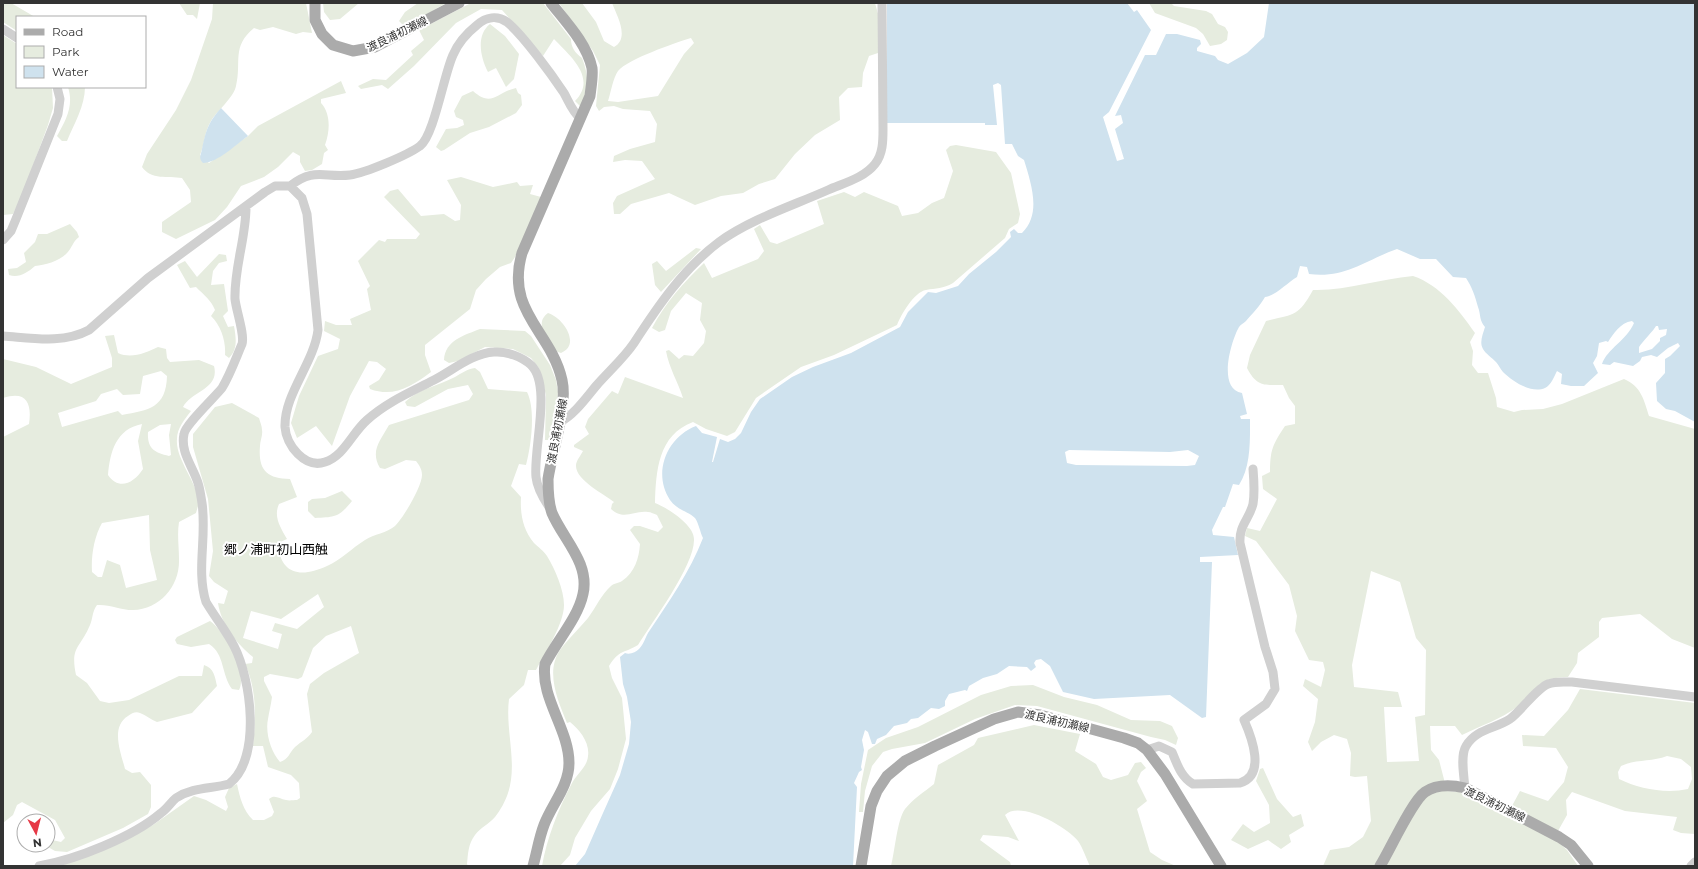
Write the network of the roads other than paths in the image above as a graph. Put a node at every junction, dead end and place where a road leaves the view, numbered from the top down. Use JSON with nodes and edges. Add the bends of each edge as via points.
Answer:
{"nodes":[{"id":1,"x":315,"y":3,"type":"edge"},
{"id":2,"x":459,"y":3,"type":"edge"},
{"id":3,"x":551,"y":3,"type":"edge"},
{"id":4,"x":882,"y":3,"type":"edge"},
{"id":5,"x":3,"y":29,"type":"edge"},
{"id":6,"x":16,"y":37,"type":"edge"},
{"id":7,"x":58,"y":88,"type":"edge"},
{"id":8,"x":580,"y":118,"type":"junction"},
{"id":9,"x":290,"y":186,"type":"junction"},
{"id":10,"x":246,"y":207,"type":"junction"},
{"id":11,"x":3,"y":240,"type":"edge"},
{"id":12,"x":3,"y":336,"type":"edge"},
{"id":13,"x":560,"y":422,"type":"junction"},
{"id":14,"x":1253,"y":469,"type":"dead end"},
{"id":15,"x":552,"y":511,"type":"junction"},
{"id":16,"x":1695,"y":698,"type":"edge"},
{"id":17,"x":1147,"y":750,"type":"junction"},
{"id":18,"x":1464,"y":788,"type":"junction"},
{"id":19,"x":1695,"y":862,"type":"edge"},
{"id":20,"x":39,"y":866,"type":"edge"},
{"id":21,"x":533,"y":866,"type":"edge"},
{"id":22,"x":861,"y":866,"type":"edge"},
{"id":23,"x":1221,"y":866,"type":"edge"},
{"id":24,"x":1380,"y":866,"type":"edge"},
{"id":25,"x":1588,"y":866,"type":"edge"},
{"id":26,"x":1691,"y":866,"type":"edge"}],
"edges":[{"from":1,"to":2,"type":"main road","name":"渡良浦初瀬線","via":[[315,20],[322,34],[333,45],[353,51],[375,47]]},
{"from":3,"to":8,"type":"main road","name":"渡良浦初瀬線","via":[[575,34],[592,69],[590,96]]},
{"from":4,"to":13,"type":"street","via":[[883,129],[882,148],[876,163],[858,177],[765,217],[710,249],[671,289],[633,344],[585,399]]},
{"from":5,"to":6,"type":"street"},
{"from":7,"to":11,"type":"street","via":[[58,114],[13,225]]},
{"from":8,"to":9,"type":"street","via":[[574,113],[552,76],[513,29],[502,19],[490,17],[482,20],[469,32],[453,55],[431,126],[421,145],[357,174],[306,175]]},
{"from":8,"to":13,"type":"main road","name":"渡良浦初瀬線","via":[[522,253],[517,272],[518,288],[526,310],[554,358],[562,380],[564,394]]},
{"from":9,"to":10,"type":"street","via":[[275,186]]},
{"from":9,"to":15,"type":"street","via":[[302,198],[307,214],[318,330],[314,348],[286,418],[287,435],[299,455],[317,464],[333,458],[365,421],[394,400],[480,355],[502,352],[513,355],[531,366],[540,381],[536,479],[541,495]]},
{"from":10,"to":12,"type":"street","via":[[148,278],[85,333],[61,339]]},
{"from":10,"to":20,"type":"street","via":[[246,221],[236,274],[235,300],[242,342],[223,386],[187,427],[183,442],[203,504],[204,531],[200,572],[203,595],[234,646],[246,687],[249,743],[241,770],[229,784],[202,788],[176,798],[162,813],[126,835],[83,854]]},
{"from":13,"to":15,"type":"main road","name":"渡良浦初瀬線","via":[[548,479]]},
{"from":14,"to":17,"type":"street","via":[[1255,488],[1252,505],[1240,529],[1240,543],[1264,647],[1273,672],[1275,689],[1266,704],[1244,720],[1254,756],[1253,773],[1246,781],[1240,783],[1193,784],[1182,774],[1172,752],[1159,746]]},
{"from":15,"to":21,"type":"main road","name":"渡良浦初瀬線","via":[[580,562],[584,586],[581,600],[545,664],[546,684],[565,735],[569,764],[566,781],[544,825]]},
{"from":16,"to":18,"type":"street","via":[[1554,682],[1540,689],[1522,710],[1507,720],[1480,731],[1470,741],[1463,754]]},
{"from":17,"to":22,"type":"main road","name":"渡良浦初瀬線","via":[[1138,743],[1124,738],[1040,715],[1018,712],[994,718],[918,754],[887,776],[871,806]]},
{"from":17,"to":23,"type":"main road","name":"渡良浦初瀬線","via":[[1165,774]]},
{"from":18,"to":24,"type":"main road","name":"渡良浦初瀬線","via":[[1446,786],[1426,791],[1415,804]]},
{"from":18,"to":25,"type":"main road","name":"渡良浦初瀬線","via":[[1559,837],[1581,855]]},
{"from":19,"to":26,"type":"street"}]}
